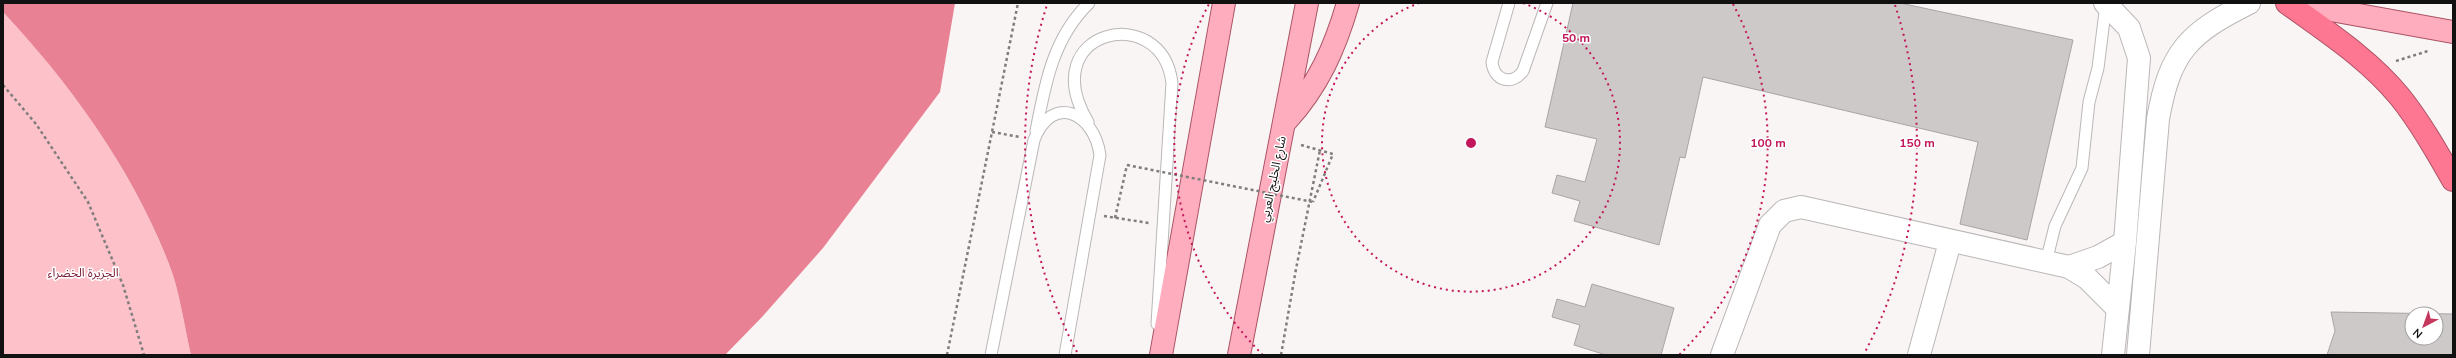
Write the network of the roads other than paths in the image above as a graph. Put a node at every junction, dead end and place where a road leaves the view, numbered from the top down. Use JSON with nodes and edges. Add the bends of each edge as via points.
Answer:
{"nodes":[{"id":1,"x":1089,"y":3,"type":"edge"},
{"id":2,"x":1224,"y":3,"type":"edge"},
{"id":3,"x":1307,"y":3,"type":"edge"},
{"id":4,"x":1348,"y":3,"type":"edge"},
{"id":5,"x":1509,"y":3,"type":"edge"},
{"id":6,"x":1547,"y":3,"type":"edge"},
{"id":7,"x":2106,"y":3,"type":"edge"},
{"id":8,"x":2249,"y":3,"type":"edge"},
{"id":9,"x":2288,"y":3,"type":"edge"},
{"id":10,"x":2292,"y":3,"type":"edge"},
{"id":11,"x":2453,"y":32,"type":"edge"},
{"id":12,"x":1091,"y":127,"type":"junction"},
{"id":13,"x":1283,"y":131,"type":"junction"},
{"id":14,"x":1034,"y":140,"type":"junction"},
{"id":15,"x":2453,"y":180,"type":"edge"},
{"id":16,"x":1950,"y":242,"type":"junction"},
{"id":17,"x":2125,"y":242,"type":"junction"},
{"id":18,"x":2046,"y":262,"type":"junction"},
{"id":19,"x":2069,"y":267,"type":"junction"},
{"id":20,"x":2118,"y":309,"type":"junction"},
{"id":21,"x":991,"y":355,"type":"edge"},
{"id":22,"x":1065,"y":355,"type":"edge"},
{"id":23,"x":1155,"y":355,"type":"edge"},
{"id":24,"x":1161,"y":355,"type":"edge"},
{"id":25,"x":1239,"y":355,"type":"edge"},
{"id":26,"x":1722,"y":355,"type":"edge"},
{"id":27,"x":1919,"y":355,"type":"edge"},
{"id":28,"x":2113,"y":355,"type":"edge"},
{"id":29,"x":2138,"y":355,"type":"edge"}],
"edges":[{"from":1,"to":14,"type":"lane","via":[[1064,36],[1052,62]]},
{"from":2,"to":24,"type":"main road"},
{"from":3,"to":13,"type":"main road","name":"شارع الخليج العربي"},
{"from":4,"to":13,"type":"main road","via":[[1323,71]]},
{"from":5,"to":6,"type":"lane","via":[[1492,62],[1493,70],[1504,80],[1512,80],[1523,71]]},
{"from":7,"to":17,"type":"street","via":[[2130,28],[2139,58]]},
{"from":7,"to":18,"type":"lane","via":[[2098,68],[2089,102],[2082,168],[2055,226]]},
{"from":8,"to":29,"type":"street","via":[[2219,18],[2198,33],[2176,58],[2164,86],[2158,118]]},
{"from":9,"to":15,"type":"highway","via":[[2381,75],[2401,98]]},
{"from":10,"to":11,"type":"main road"},
{"from":12,"to":14,"type":"lane","via":[[1075,115],[1061,113],[1045,121]]},
{"from":12,"to":22,"type":"lane","via":[[1099,147],[1100,164]]},
{"from":12,"to":23,"type":"lane","via":[[1078,103],[1074,82],[1077,63],[1085,47],[1097,34],[1116,27],[1128,27],[1148,36],[1167,57],[1172,83]]},
{"from":13,"to":25,"type":"main road","name":"شارع الخليج العربي"},
{"from":14,"to":21,"type":"lane"},
{"from":16,"to":18,"type":"street"},
{"from":16,"to":26,"type":"street","via":[[1800,206],[1784,212],[1776,217],[1766,233]]},
{"from":16,"to":27,"type":"street"},
{"from":17,"to":19,"type":"street","via":[[2098,257]]},
{"from":17,"to":20,"type":"street"},
{"from":18,"to":19,"type":"street"},
{"from":19,"to":20,"type":"street","via":[[2088,278]]},
{"from":20,"to":28,"type":"street"}]}
